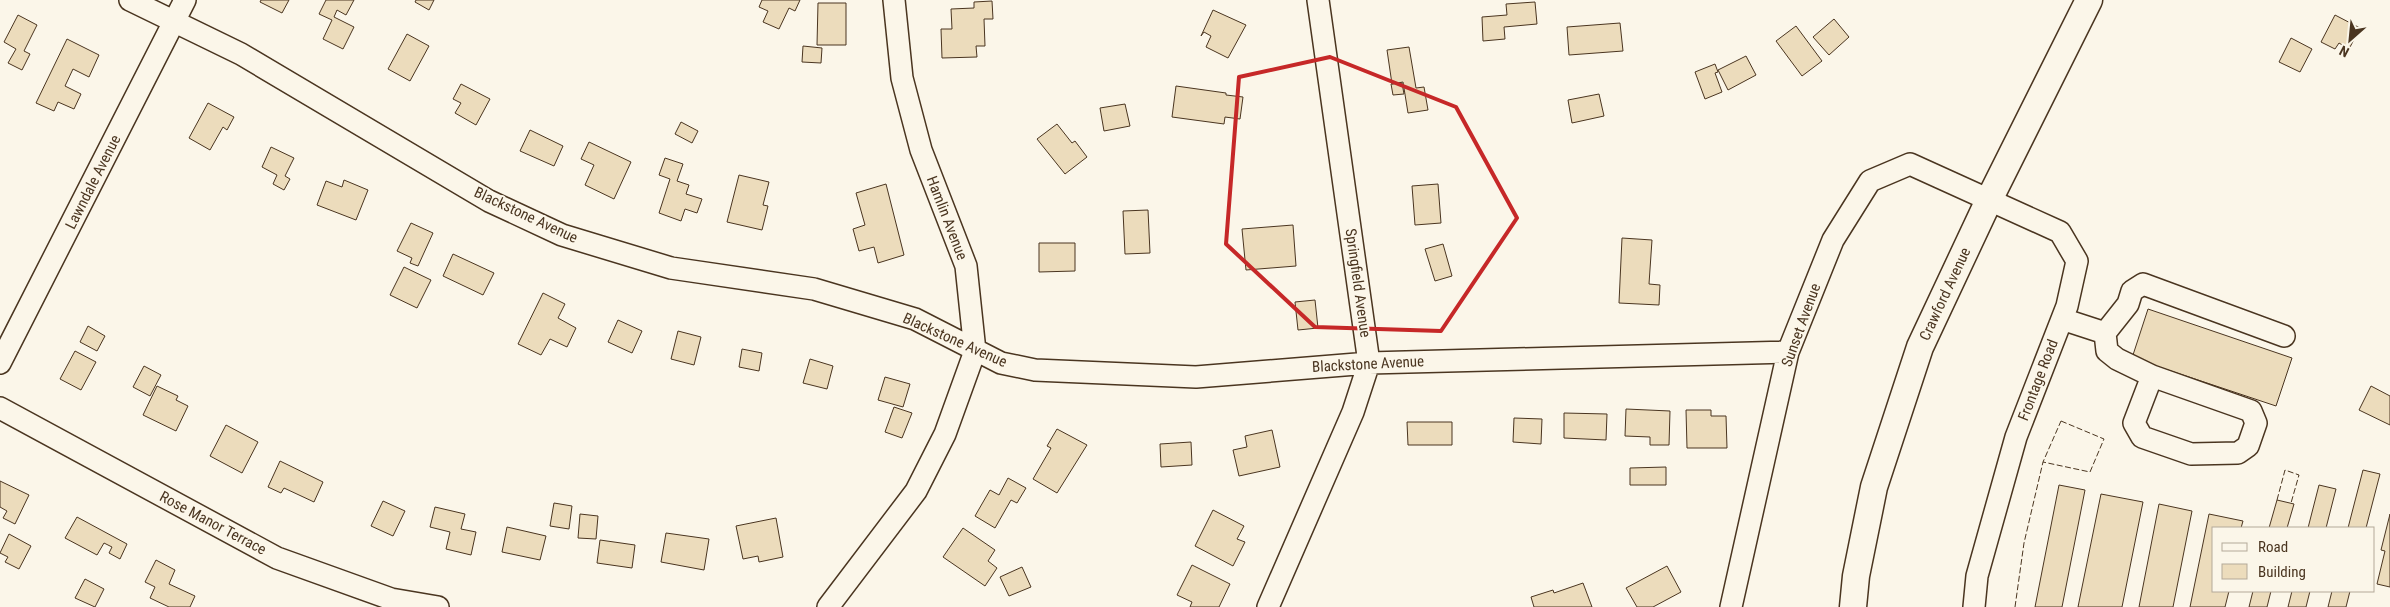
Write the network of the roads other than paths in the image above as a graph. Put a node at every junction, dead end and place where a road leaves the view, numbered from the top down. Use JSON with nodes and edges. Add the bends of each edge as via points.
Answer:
{"nodes":[{"id":1,"x":130,"y":0,"type":"edge"},
{"id":2,"x":185,"y":0,"type":"edge"},
{"id":3,"x":894,"y":0,"type":"edge"},
{"id":4,"x":1318,"y":0,"type":"edge"},
{"id":5,"x":2089,"y":0,"type":"edge"},
{"id":6,"x":174,"y":22,"type":"junction"},
{"id":7,"x":1989,"y":200,"type":"junction"},
{"id":8,"x":2062,"y":319,"type":"junction"},
{"id":9,"x":2105,"y":333,"type":"junction"},
{"id":10,"x":2284,"y":336,"type":"dead end"},
{"id":11,"x":975,"y":351,"type":"junction"},
{"id":12,"x":1788,"y":352,"type":"junction"},
{"id":13,"x":0,"y":363,"type":"edge"},
{"id":14,"x":1369,"y":363,"type":"junction"},
{"id":15,"x":2152,"y":376,"type":"junction"},
{"id":16,"x":0,"y":408,"type":"edge"},
{"id":17,"x":438,"y":607,"type":"edge"},
{"id":18,"x":828,"y":607,"type":"edge"},
{"id":19,"x":1268,"y":607,"type":"edge"},
{"id":20,"x":1730,"y":607,"type":"edge"},
{"id":21,"x":1852,"y":607,"type":"edge"},
{"id":22,"x":1974,"y":607,"type":"edge"}],
"edges":[{"from":1,"to":6,"type":"street","name":"Blackstone Avenue"},
{"from":2,"to":6,"type":"street","name":"Lawndale Avenue"},
{"from":3,"to":11,"type":"street","name":"Hamlin Avenue","via":[[902,78],[921,150],[966,266]]},
{"from":4,"to":14,"type":"street","name":"Springfield Avenue"},
{"from":5,"to":7,"type":"main road","name":"Crawford Avenue"},
{"from":6,"to":11,"type":"street","name":"Blackstone Avenue","via":[[241,54],[489,201],[562,234],[671,268],[814,289],[915,319]]},
{"from":6,"to":13,"type":"street","name":"Lawndale Avenue"},
{"from":7,"to":8,"type":"street","name":"Frontage Road","via":[[2060,232],[2077,261]]},
{"from":7,"to":12,"type":"street","name":"Sunset Avenue","via":[[1910,164],[1870,181],[1833,240]]},
{"from":7,"to":21,"type":"main road","name":"Crawford Avenue","via":[[1920,347],[1874,487]]},
{"from":8,"to":9,"type":"street"},
{"from":8,"to":22,"type":"street","name":"Frontage Road","via":[[2016,437],[1977,576]]},
{"from":9,"to":10,"type":"street","via":[[2128,304],[2132,291],[2143,284]]},
{"from":9,"to":15,"type":"street","via":[[2106,351]]},
{"from":11,"to":14,"type":"street","name":"Blackstone Avenue","via":[[1001,363],[1035,370],[1196,377]]},
{"from":11,"to":18,"type":"street","name":"Hamlin Avenue","via":[[944,434],[916,491]]},
{"from":12,"to":14,"type":"street","name":"Blackstone Avenue"},
{"from":12,"to":20,"type":"street","name":"Sunset Avenue"},
{"from":14,"to":19,"type":"street","name":"Springfield Avenue","via":[[1352,412]]},
{"from":15,"to":15,"type":"street","via":[[2251,411],[2256,423],[2248,446],[2238,453],[2191,454],[2142,437],[2134,423]]},
{"from":16,"to":17,"type":"street","name":"Rose Manor Terrace","via":[[277,558],[391,599]]}]}
